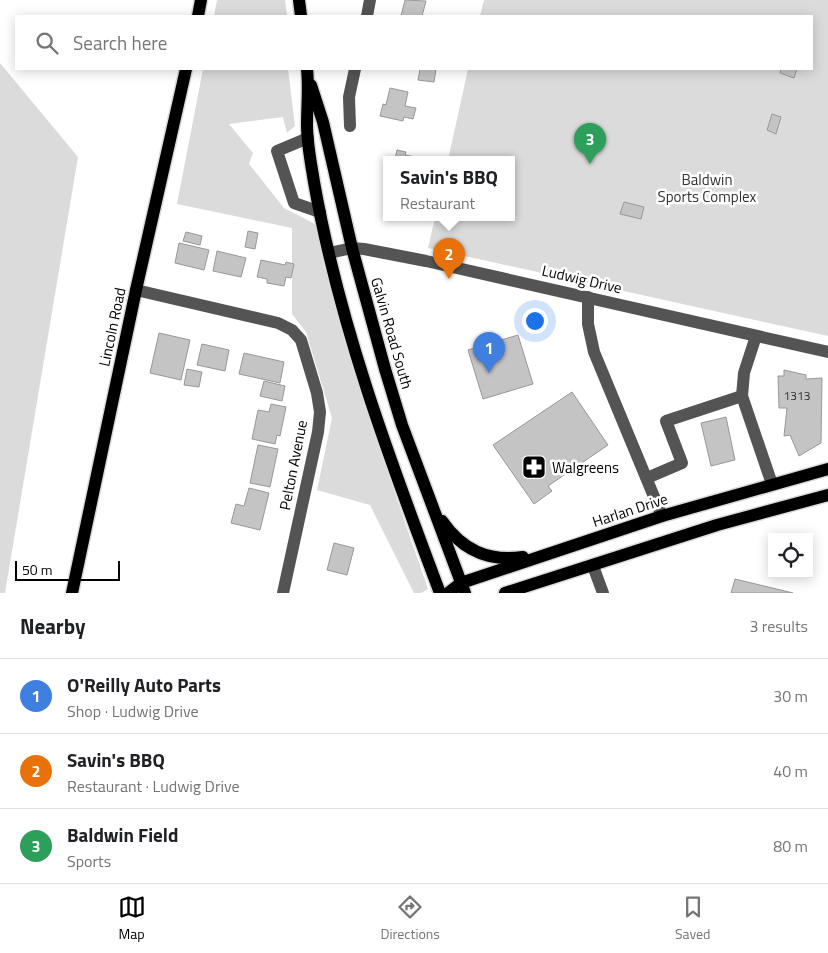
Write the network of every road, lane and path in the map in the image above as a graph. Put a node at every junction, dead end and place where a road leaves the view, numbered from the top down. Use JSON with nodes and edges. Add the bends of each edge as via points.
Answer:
{"nodes":[{"id":1,"x":202,"y":0,"type":"edge"},
{"id":2,"x":299,"y":0,"type":"edge"},
{"id":3,"x":370,"y":0,"type":"edge"},
{"id":4,"x":198,"y":15,"type":"edge"},
{"id":5,"x":301,"y":15,"type":"edge"},
{"id":6,"x":367,"y":15,"type":"edge"},
{"id":7,"x":186,"y":70,"type":"edge"},
{"id":8,"x":355,"y":70,"type":"edge"},
{"id":9,"x":307,"y":72,"type":"edge"},
{"id":10,"x":350,"y":126,"type":"dead end"},
{"id":11,"x":308,"y":138,"type":"junction"},
{"id":12,"x":320,"y":212,"type":"junction"},
{"id":13,"x":352,"y":248,"type":"junction"},
{"id":14,"x":329,"y":253,"type":"junction"},
{"id":15,"x":136,"y":290,"type":"junction"},
{"id":16,"x":588,"y":297,"type":"junction"},
{"id":17,"x":756,"y":336,"type":"junction"},
{"id":18,"x":828,"y":352,"type":"edge"},
{"id":19,"x":742,"y":396,"type":"junction"},
{"id":20,"x":828,"y":469,"type":"edge"},
{"id":21,"x":647,"y":478,"type":"junction"},
{"id":22,"x":772,"y":484,"type":"junction"},
{"id":23,"x":828,"y":494,"type":"edge"},
{"id":24,"x":433,"y":507,"type":"junction"},
{"id":25,"x":662,"y":516,"type":"junction"},
{"id":26,"x":553,"y":552,"type":"junction"},
{"id":27,"x":593,"y":566,"type":"junction"},
{"id":28,"x":463,"y":588,"type":"edge"},
{"id":29,"x":72,"y":593,"type":"edge"},
{"id":30,"x":283,"y":593,"type":"edge"},
{"id":31,"x":440,"y":593,"type":"edge"},
{"id":32,"x":448,"y":593,"type":"edge"},
{"id":33,"x":505,"y":593,"type":"edge"},
{"id":34,"x":604,"y":593,"type":"edge"}],
"edges":[{"from":1,"to":4,"type":"main road"},
{"from":2,"to":5,"type":"main road"},
{"from":3,"to":6,"type":"street"},
{"from":7,"to":15,"type":"main road","name":"Lincoln Road"},
{"from":8,"to":10,"type":"street","via":[[349,97]]},
{"from":9,"to":11,"type":"main road","name":"Galvin Road South"},
{"from":9,"to":13,"type":"main road","name":"Galvin Road South","via":[[323,122]]},
{"from":11,"to":12,"type":"main road","name":"Galvin Road South"},
{"from":11,"to":12,"type":"street","via":[[277,151],[294,203]]},
{"from":12,"to":14,"type":"main road","name":"Galvin Road South"},
{"from":13,"to":14,"type":"street","name":"Ludwig Drive"},
{"from":13,"to":16,"type":"street","name":"Ludwig Drive"},
{"from":13,"to":24,"type":"main road","name":"Galvin Road South","via":[[399,416]]},
{"from":14,"to":31,"type":"main road","name":"Galvin Road South","via":[[375,417]]},
{"from":15,"to":29,"type":"main road","name":"Lincoln Road"},
{"from":15,"to":30,"type":"street","name":"Pelton Avenue","via":[[278,323],[292,330],[300,340],[320,412]]},
{"from":16,"to":17,"type":"street","name":"Ludwig Drive"},
{"from":16,"to":21,"type":"street","via":[[588,324],[594,352]]},
{"from":17,"to":18,"type":"street","name":"Ludwig Drive"},
{"from":17,"to":19,"type":"street","via":[[744,373]]},
{"from":19,"to":21,"type":"street","via":[[666,420],[682,463]]},
{"from":19,"to":22,"type":"street"},
{"from":20,"to":22,"type":"main road","name":"Harlan Drive"},
{"from":21,"to":25,"type":"street"},
{"from":22,"to":25,"type":"main road","name":"Harlan Drive"},
{"from":23,"to":27,"type":"main road","via":[[717,525]]},
{"from":24,"to":26,"type":"main road","via":[[456,539],[480,554],[504,558]]},
{"from":24,"to":28,"type":"main road","name":"Galvin Road South"},
{"from":25,"to":26,"type":"main road","name":"Harlan Drive"},
{"from":26,"to":28,"type":"main road","name":"Harlan Drive"},
{"from":27,"to":33,"type":"main road"},
{"from":27,"to":34,"type":"street"},
{"from":28,"to":32,"type":"main road","name":"Harlan Drive"}]}
